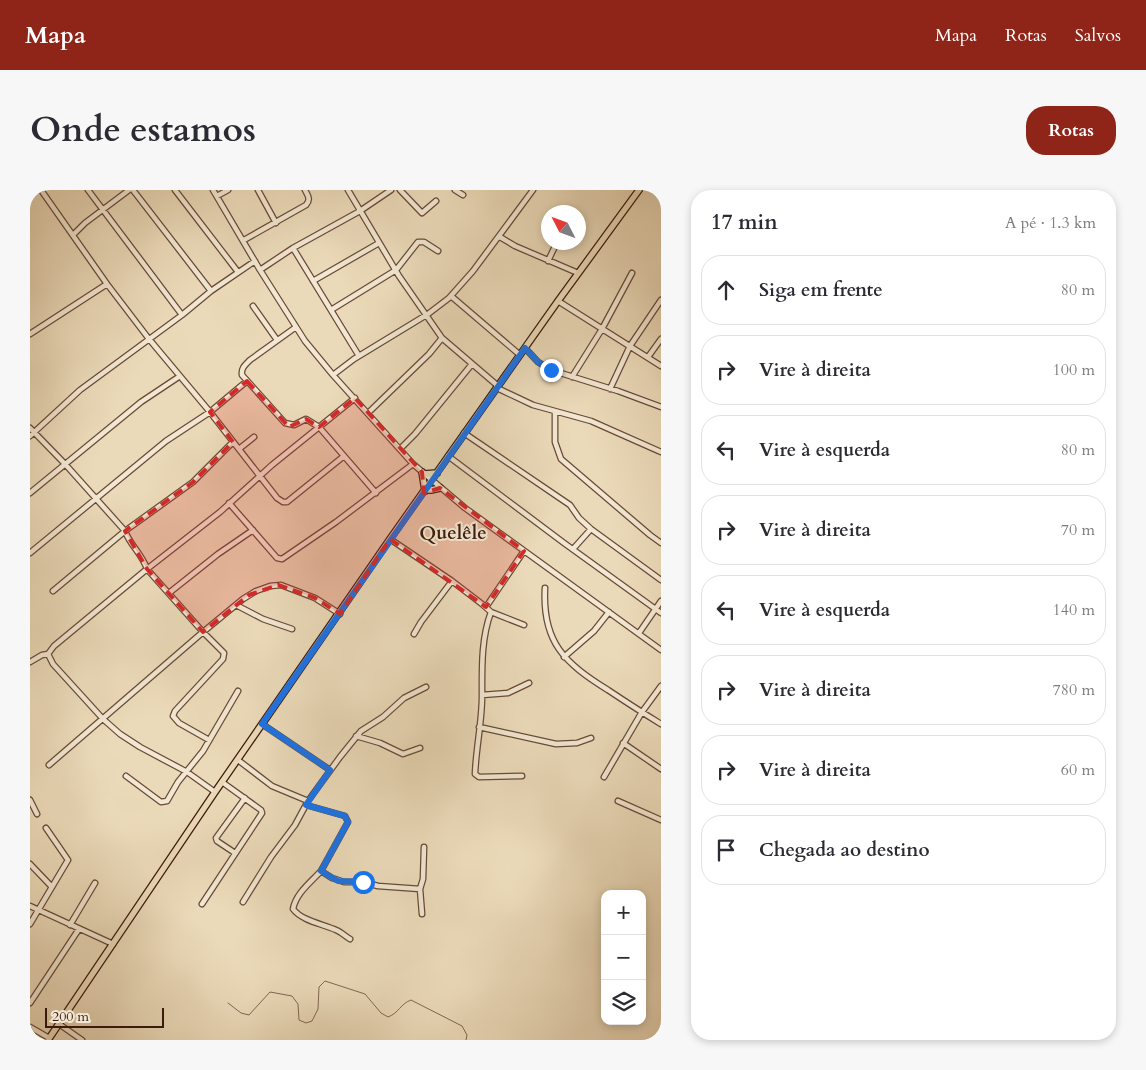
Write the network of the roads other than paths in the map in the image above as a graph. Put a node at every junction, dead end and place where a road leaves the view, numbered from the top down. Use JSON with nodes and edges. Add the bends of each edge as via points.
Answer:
{"nodes":[{"id":1,"x":41,"y":190,"type":"edge"},
{"id":2,"x":88,"y":190,"type":"edge"},
{"id":3,"x":129,"y":190,"type":"edge"},
{"id":4,"x":133,"y":190,"type":"edge"},
{"id":5,"x":175,"y":190,"type":"edge"},
{"id":6,"x":213,"y":190,"type":"edge"},
{"id":7,"x":228,"y":190,"type":"edge"},
{"id":8,"x":258,"y":190,"type":"edge"},
{"id":9,"x":304,"y":190,"type":"edge"},
{"id":10,"x":348,"y":190,"type":"edge"},
{"id":11,"x":391,"y":190,"type":"edge"},
{"id":12,"x":400,"y":190,"type":"edge"},
{"id":13,"x":455,"y":190,"type":"edge"},
{"id":14,"x":533,"y":190,"type":"edge"},
{"id":15,"x":638,"y":190,"type":"edge"},
{"id":16,"x":463,"y":195,"type":"dead end"},
{"id":17,"x":217,"y":196,"type":"junction"},
{"id":18,"x":436,"y":201,"type":"dead end"},
{"id":19,"x":103,"y":209,"type":"junction"},
{"id":20,"x":360,"y":211,"type":"junction"},
{"id":21,"x":276,"y":223,"type":"junction"},
{"id":22,"x":73,"y":236,"type":"junction"},
{"id":23,"x":500,"y":237,"type":"junction"},
{"id":24,"x":244,"y":240,"type":"junction"},
{"id":25,"x":379,"y":243,"type":"junction"},
{"id":26,"x":294,"y":248,"type":"junction"},
{"id":27,"x":553,"y":250,"type":"edge"},
{"id":28,"x":438,"y":251,"type":"dead end"},
{"id":29,"x":254,"y":260,"type":"junction"},
{"id":30,"x":548,"y":261,"type":"junction"},
{"id":31,"x":260,"y":270,"type":"junction"},
{"id":32,"x":396,"y":270,"type":"junction"},
{"id":33,"x":238,"y":272,"type":"junction"},
{"id":34,"x":578,"y":273,"type":"junction"},
{"id":35,"x":632,"y":273,"type":"dead end"},
{"id":36,"x":313,"y":280,"type":"junction"},
{"id":37,"x":107,"y":284,"type":"junction"},
{"id":38,"x":210,"y":291,"type":"junction"},
{"id":39,"x":450,"y":296,"type":"junction"},
{"id":40,"x":661,"y":300,"type":"edge"},
{"id":41,"x":558,"y":301,"type":"junction"},
{"id":42,"x":253,"y":306,"type":"dead end"},
{"id":43,"x":331,"y":310,"type":"junction"},
{"id":44,"x":182,"y":315,"type":"junction"},
{"id":45,"x":425,"y":316,"type":"junction"},
{"id":46,"x":296,"y":327,"type":"junction"},
{"id":47,"x":602,"y":329,"type":"junction"},
{"id":48,"x":30,"y":334,"type":"edge"},
{"id":49,"x":442,"y":338,"type":"junction"},
{"id":50,"x":149,"y":339,"type":"junction"},
{"id":51,"x":661,"y":339,"type":"edge"},
{"id":52,"x":277,"y":340,"type":"junction"},
{"id":53,"x":630,"y":346,"type":"junction"},
{"id":54,"x":525,"y":348,"type":"junction"},
{"id":55,"x":520,"y":355,"type":"junction"},
{"id":56,"x":359,"y":356,"type":"junction"},
{"id":57,"x":648,"y":357,"type":"junction"},
{"id":58,"x":472,"y":364,"type":"junction"},
{"id":59,"x":661,"y":366,"type":"edge"},
{"id":60,"x":333,"y":375,"type":"junction"},
{"id":61,"x":180,"y":376,"type":"junction"},
{"id":62,"x":572,"y":378,"type":"junction"},
{"id":63,"x":247,"y":381,"type":"junction"},
{"id":64,"x":498,"y":387,"type":"junction"},
{"id":65,"x":610,"y":389,"type":"junction"},
{"id":66,"x":355,"y":398,"type":"junction"},
{"id":67,"x":661,"y":407,"type":"edge"},
{"id":68,"x":210,"y":412,"type":"junction"},
{"id":69,"x":368,"y":412,"type":"junction"},
{"id":70,"x":555,"y":412,"type":"junction"},
{"id":71,"x":319,"y":427,"type":"junction"},
{"id":72,"x":31,"y":432,"type":"edge"},
{"id":73,"x":464,"y":433,"type":"junction"},
{"id":74,"x":254,"y":437,"type":"dead end"},
{"id":75,"x":234,"y":442,"type":"junction"},
{"id":76,"x":239,"y":449,"type":"junction"},
{"id":77,"x":400,"y":449,"type":"junction"},
{"id":78,"x":661,"y":452,"type":"edge"},
{"id":79,"x":344,"y":456,"type":"junction"},
{"id":80,"x":448,"y":456,"type":"junction"},
{"id":81,"x":65,"y":464,"type":"junction"},
{"id":82,"x":413,"y":464,"type":"junction"},
{"id":83,"x":438,"y":472,"type":"junction"},
{"id":84,"x":423,"y":473,"type":"junction"},
{"id":85,"x":260,"y":476,"type":"junction"},
{"id":86,"x":432,"y":481,"type":"junction"},
{"id":87,"x":440,"y":487,"type":"junction"},
{"id":88,"x":425,"y":491,"type":"junction"},
{"id":89,"x":376,"y":492,"type":"junction"},
{"id":90,"x":30,"y":493,"type":"edge"},
{"id":91,"x":97,"y":499,"type":"junction"},
{"id":92,"x":229,"y":503,"type":"junction"},
{"id":93,"x":591,"y":529,"type":"junction"},
{"id":94,"x":253,"y":530,"type":"junction"},
{"id":95,"x":125,"y":531,"type":"junction"},
{"id":96,"x":390,"y":539,"type":"junction"},
{"id":97,"x":661,"y":542,"type":"edge"},
{"id":98,"x":573,"y":550,"type":"junction"},
{"id":99,"x":524,"y":551,"type":"junction"},
{"id":100,"x":30,"y":553,"type":"edge"},
{"id":101,"x":147,"y":569,"type":"junction"},
{"id":102,"x":661,"y":580,"type":"edge"},
{"id":103,"x":452,"y":582,"type":"junction"},
{"id":104,"x":545,"y":588,"type":"dead end"},
{"id":105,"x":53,"y":591,"type":"dead end"},
{"id":106,"x":169,"y":593,"type":"junction"},
{"id":107,"x":661,"y":601,"type":"edge"},
{"id":108,"x":236,"y":605,"type":"junction"},
{"id":109,"x":486,"y":607,"type":"junction"},
{"id":110,"x":656,"y":609,"type":"junction"},
{"id":111,"x":491,"y":612,"type":"junction"},
{"id":112,"x":609,"y":612,"type":"junction"},
{"id":113,"x":661,"y":613,"type":"edge"},
{"id":114,"x":340,"y":614,"type":"junction"},
{"id":115,"x":524,"y":625,"type":"dead end"},
{"id":116,"x":292,"y":629,"type":"dead end"},
{"id":117,"x":203,"y":632,"type":"junction"},
{"id":118,"x":639,"y":633,"type":"junction"},
{"id":119,"x":414,"y":634,"type":"dead end"},
{"id":120,"x":661,"y":650,"type":"edge"},
{"id":121,"x":48,"y":654,"type":"junction"},
{"id":122,"x":564,"y":657,"type":"junction"},
{"id":123,"x":30,"y":662,"type":"edge"},
{"id":124,"x":529,"y":683,"type":"dead end"},
{"id":125,"x":426,"y":686,"type":"dead end"},
{"id":126,"x":661,"y":686,"type":"edge"},
{"id":127,"x":238,"y":690,"type":"dead end"},
{"id":128,"x":482,"y":695,"type":"junction"},
{"id":129,"x":642,"y":712,"type":"junction"},
{"id":130,"x":103,"y":719,"type":"junction"},
{"id":131,"x":262,"y":724,"type":"junction"},
{"id":132,"x":661,"y":724,"type":"edge"},
{"id":133,"x":479,"y":727,"type":"junction"},
{"id":134,"x":356,"y":736,"type":"junction"},
{"id":135,"x":591,"y":738,"type":"dead end"},
{"id":136,"x":209,"y":740,"type":"junction"},
{"id":137,"x":623,"y":743,"type":"junction"},
{"id":138,"x":420,"y":748,"type":"dead end"},
{"id":139,"x":238,"y":760,"type":"junction"},
{"id":140,"x":49,"y":765,"type":"dead end"},
{"id":141,"x":661,"y":769,"type":"edge"},
{"id":142,"x":330,"y":770,"type":"junction"},
{"id":143,"x":187,"y":772,"type":"junction"},
{"id":144,"x":126,"y":776,"type":"dead end"},
{"id":145,"x":522,"y":776,"type":"dead end"},
{"id":146,"x":604,"y":777,"type":"dead end"},
{"id":147,"x":222,"y":782,"type":"junction"},
{"id":148,"x":215,"y":792,"type":"junction"},
{"id":149,"x":245,"y":798,"type":"junction"},
{"id":150,"x":30,"y":800,"type":"edge"},
{"id":151,"x":618,"y":801,"type":"dead end"},
{"id":152,"x":307,"y":803,"type":"junction"},
{"id":153,"x":38,"y":814,"type":"dead end"},
{"id":154,"x":661,"y":820,"type":"edge"},
{"id":155,"x":46,"y":828,"type":"dead end"},
{"id":156,"x":424,"y":847,"type":"dead end"},
{"id":157,"x":235,"y":853,"type":"junction"},
{"id":158,"x":30,"y":864,"type":"edge"},
{"id":159,"x":321,"y":871,"type":"junction"},
{"id":160,"x":95,"y":883,"type":"dead end"},
{"id":161,"x":52,"y":887,"type":"junction"},
{"id":162,"x":420,"y":889,"type":"junction"},
{"id":163,"x":243,"y":902,"type":"dead end"},
{"id":164,"x":202,"y":904,"type":"dead end"},
{"id":165,"x":30,"y":906,"type":"edge"},
{"id":166,"x":38,"y":910,"type":"junction"},
{"id":167,"x":422,"y":914,"type":"dead end"},
{"id":168,"x":30,"y":924,"type":"edge"},
{"id":169,"x":70,"y":925,"type":"junction"},
{"id":170,"x":79,"y":929,"type":"junction"},
{"id":171,"x":350,"y":939,"type":"dead end"},
{"id":172,"x":113,"y":944,"type":"junction"},
{"id":173,"x":30,"y":1004,"type":"edge"},
{"id":174,"x":59,"y":1024,"type":"junction"},
{"id":175,"x":30,"y":1027,"type":"edge"},
{"id":176,"x":49,"y":1039,"type":"edge"},
{"id":177,"x":82,"y":1040,"type":"edge"}],
"edges":[{"from":1,"to":22,"type":"street"},
{"from":2,"to":19,"type":"street"},
{"from":3,"to":19,"type":"street"},
{"from":4,"to":38,"type":"street"},
{"from":5,"to":33,"type":"street"},
{"from":6,"to":17,"type":"street"},
{"from":7,"to":17,"type":"street"},
{"from":8,"to":21,"type":"street"},
{"from":9,"to":21,"type":"street","via":[[309,202]]},
{"from":10,"to":20,"type":"street"},
{"from":11,"to":20,"type":"street"},
{"from":12,"to":18,"type":"street","via":[[422,213]]},
{"from":13,"to":16,"type":"street"},
{"from":14,"to":23,"type":"street"},
{"from":15,"to":34,"type":"main road"},
{"from":17,"to":24,"type":"street"},
{"from":19,"to":22,"type":"street"},
{"from":19,"to":44,"type":"street"},
{"from":20,"to":25,"type":"street"},
{"from":20,"to":26,"type":"street"},
{"from":21,"to":24,"type":"street"},
{"from":22,"to":37,"type":"street"},
{"from":23,"to":30,"type":"street"},
{"from":23,"to":39,"type":"street"},
{"from":24,"to":29,"type":"street"},
{"from":25,"to":32,"type":"street"},
{"from":25,"to":36,"type":"street"},
{"from":26,"to":31,"type":"street"},
{"from":26,"to":36,"type":"street"},
{"from":27,"to":30,"type":"street"},
{"from":28,"to":32,"type":"street","via":[[418,242]]},
{"from":29,"to":31,"type":"street"},
{"from":29,"to":33,"type":"street"},
{"from":30,"to":34,"type":"street"},
{"from":31,"to":46,"type":"street"},
{"from":32,"to":43,"type":"street"},
{"from":32,"to":45,"type":"street"},
{"from":33,"to":38,"type":"street"},
{"from":34,"to":41,"type":"main road"},
{"from":35,"to":47,"type":"street"},
{"from":36,"to":43,"type":"street"},
{"from":37,"to":48,"type":"street"},
{"from":37,"to":50,"type":"street"},
{"from":38,"to":44,"type":"street"},
{"from":39,"to":45,"type":"street"},
{"from":39,"to":55,"type":"street"},
{"from":40,"to":53,"type":"street"},
{"from":41,"to":47,"type":"street"},
{"from":41,"to":54,"type":"main road"},
{"from":42,"to":52,"type":"street"},
{"from":43,"to":56,"type":"street"},
{"from":44,"to":50,"type":"street"},
{"from":45,"to":49,"type":"street"},
{"from":45,"to":56,"type":"street"},
{"from":46,"to":52,"type":"street"},
{"from":46,"to":60,"type":"street"},
{"from":47,"to":53,"type":"street"},
{"from":47,"to":62,"type":"street"},
{"from":49,"to":58,"type":"street"},
{"from":49,"to":69,"type":"street"},
{"from":50,"to":61,"type":"street"},
{"from":50,"to":72,"type":"street","via":[[80,390]]},
{"from":51,"to":57,"type":"street"},
{"from":52,"to":63,"type":"street","via":[[243,366],[242,375]]},
{"from":53,"to":57,"type":"street"},
{"from":53,"to":65,"type":"street"},
{"from":54,"to":55,"type":"main road"},
{"from":54,"to":62,"type":"street","via":[[546,368]]},
{"from":55,"to":64,"type":"main road"},
{"from":56,"to":60,"type":"street"},
{"from":57,"to":59,"type":"street"},
{"from":58,"to":64,"type":"street"},
{"from":58,"to":77,"type":"street"},
{"from":60,"to":66,"type":"street"},
{"from":61,"to":68,"type":"street"},
{"from":61,"to":81,"type":"street"},
{"from":62,"to":65,"type":"street"},
{"from":63,"to":68,"type":"street"},
{"from":63,"to":71,"type":"street","via":[[285,423],[294,424],[306,419]]},
{"from":64,"to":70,"type":"street","via":[[520,400]]},
{"from":64,"to":73,"type":"main road"},
{"from":65,"to":67,"type":"street"},
{"from":66,"to":69,"type":"street"},
{"from":66,"to":71,"type":"street"},
{"from":68,"to":75,"type":"street"},
{"from":68,"to":91,"type":"street","via":[[166,441]]},
{"from":69,"to":77,"type":"street"},
{"from":70,"to":78,"type":"street","via":[[591,421]]},
{"from":70,"to":97,"type":"street","via":[[555,442],[561,458]]},
{"from":71,"to":79,"type":"street"},
{"from":71,"to":85,"type":"street"},
{"from":72,"to":81,"type":"street"},
{"from":73,"to":80,"type":"main road"},
{"from":73,"to":93,"type":"street","via":[[570,505]]},
{"from":74,"to":76,"type":"street"},
{"from":75,"to":76,"type":"street"},
{"from":75,"to":95,"type":"street","via":[[193,482]]},
{"from":76,"to":85,"type":"street"},
{"from":77,"to":82,"type":"street"},
{"from":79,"to":85,"type":"street","via":[[287,502],[278,498]]},
{"from":79,"to":89,"type":"street"},
{"from":80,"to":83,"type":"main road"},
{"from":80,"to":98,"type":"street"},
{"from":81,"to":90,"type":"street"},
{"from":81,"to":91,"type":"street"},
{"from":82,"to":84,"type":"street"},
{"from":82,"to":89,"type":"street"},
{"from":83,"to":84,"type":"main road"},
{"from":83,"to":86,"type":"main road"},
{"from":83,"to":87,"type":"main road"},
{"from":84,"to":86,"type":"street"},
{"from":84,"to":88,"type":"main road"},
{"from":85,"to":92,"type":"street"},
{"from":86,"to":87,"type":"street"},
{"from":86,"to":88,"type":"main road"},
{"from":87,"to":88,"type":"main road"},
{"from":87,"to":99,"type":"street"},
{"from":88,"to":96,"type":"main road"},
{"from":89,"to":94,"type":"street","via":[[282,559]]},
{"from":91,"to":95,"type":"street"},
{"from":91,"to":100,"type":"street"},
{"from":92,"to":94,"type":"street"},
{"from":92,"to":101,"type":"street"},
{"from":93,"to":98,"type":"street"},
{"from":93,"to":102,"type":"street"},
{"from":94,"to":106,"type":"street"},
{"from":95,"to":101,"type":"street"},
{"from":95,"to":105,"type":"street"},
{"from":96,"to":103,"type":"street"},
{"from":96,"to":114,"type":"main road"},
{"from":98,"to":110,"type":"street"},
{"from":99,"to":109,"type":"street"},
{"from":99,"to":112,"type":"street"},
{"from":101,"to":106,"type":"street"},
{"from":101,"to":121,"type":"street"},
{"from":103,"to":109,"type":"street"},
{"from":103,"to":119,"type":"street"},
{"from":104,"to":122,"type":"street","via":[[548,626]]},
{"from":106,"to":117,"type":"street"},
{"from":107,"to":110,"type":"street"},
{"from":108,"to":114,"type":"street","via":[[262,588],[278,585],[315,598]]},
{"from":108,"to":116,"type":"street"},
{"from":108,"to":117,"type":"street"},
{"from":109,"to":111,"type":"street"},
{"from":110,"to":113,"type":"street"},
{"from":110,"to":118,"type":"street"},
{"from":111,"to":115,"type":"street"},
{"from":111,"to":128,"type":"street","via":[[484,634]]},
{"from":112,"to":118,"type":"street"},
{"from":112,"to":122,"type":"street","via":[[594,631]]},
{"from":114,"to":131,"type":"main road"},
{"from":117,"to":130,"type":"street"},
{"from":117,"to":136,"type":"street","via":[[223,651],[224,656],[173,716]]},
{"from":118,"to":120,"type":"street"},
{"from":121,"to":123,"type":"street"},
{"from":121,"to":130,"type":"street","via":[[53,664]]},
{"from":122,"to":129,"type":"street","via":[[592,680]]},
{"from":124,"to":128,"type":"street","via":[[508,693]]},
{"from":125,"to":134,"type":"street","via":[[404,698]]},
{"from":126,"to":129,"type":"street"},
{"from":127,"to":136,"type":"street"},
{"from":128,"to":133,"type":"street"},
{"from":129,"to":132,"type":"street"},
{"from":129,"to":137,"type":"street"},
{"from":130,"to":140,"type":"street"},
{"from":130,"to":143,"type":"street","via":[[129,740]]},
{"from":131,"to":139,"type":"main road"},
{"from":131,"to":142,"type":"street"},
{"from":133,"to":135,"type":"street","via":[[556,744],[577,743]]},
{"from":133,"to":145,"type":"street","via":[[475,774]]},
{"from":134,"to":138,"type":"street","via":[[403,754]]},
{"from":134,"to":142,"type":"street"},
{"from":136,"to":143,"type":"street"},
{"from":137,"to":141,"type":"street"},
{"from":137,"to":146,"type":"street"},
{"from":139,"to":147,"type":"main road"},
{"from":139,"to":152,"type":"street","via":[[272,786]]},
{"from":142,"to":152,"type":"street"},
{"from":143,"to":144,"type":"street","via":[[164,802]]},
{"from":143,"to":148,"type":"street"},
{"from":147,"to":148,"type":"main road"},
{"from":147,"to":149,"type":"street"},
{"from":148,"to":172,"type":"main road"},
{"from":149,"to":157,"type":"street","via":[[262,813]]},
{"from":149,"to":157,"type":"street","via":[[216,838]]},
{"from":150,"to":153,"type":"street"},
{"from":151,"to":154,"type":"street"},
{"from":152,"to":159,"type":"street","via":[[348,819]]},
{"from":152,"to":163,"type":"street"},
{"from":155,"to":161,"type":"street","via":[[68,860]]},
{"from":156,"to":162,"type":"street"},
{"from":157,"to":164,"type":"street"},
{"from":158,"to":161,"type":"street"},
{"from":159,"to":162,"type":"street","via":[[338,881]]},
{"from":159,"to":171,"type":"street","via":[[305,886],[293,909]]},
{"from":160,"to":169,"type":"street"},
{"from":161,"to":166,"type":"street"},
{"from":162,"to":167,"type":"street"},
{"from":165,"to":166,"type":"street"},
{"from":166,"to":168,"type":"street"},
{"from":166,"to":169,"type":"street"},
{"from":169,"to":170,"type":"street"},
{"from":170,"to":172,"type":"street"},
{"from":170,"to":173,"type":"street"},
{"from":172,"to":174,"type":"main road"},
{"from":174,"to":176,"type":"main road"},
{"from":174,"to":177,"type":"street"},
{"from":175,"to":176,"type":"street"}]}
